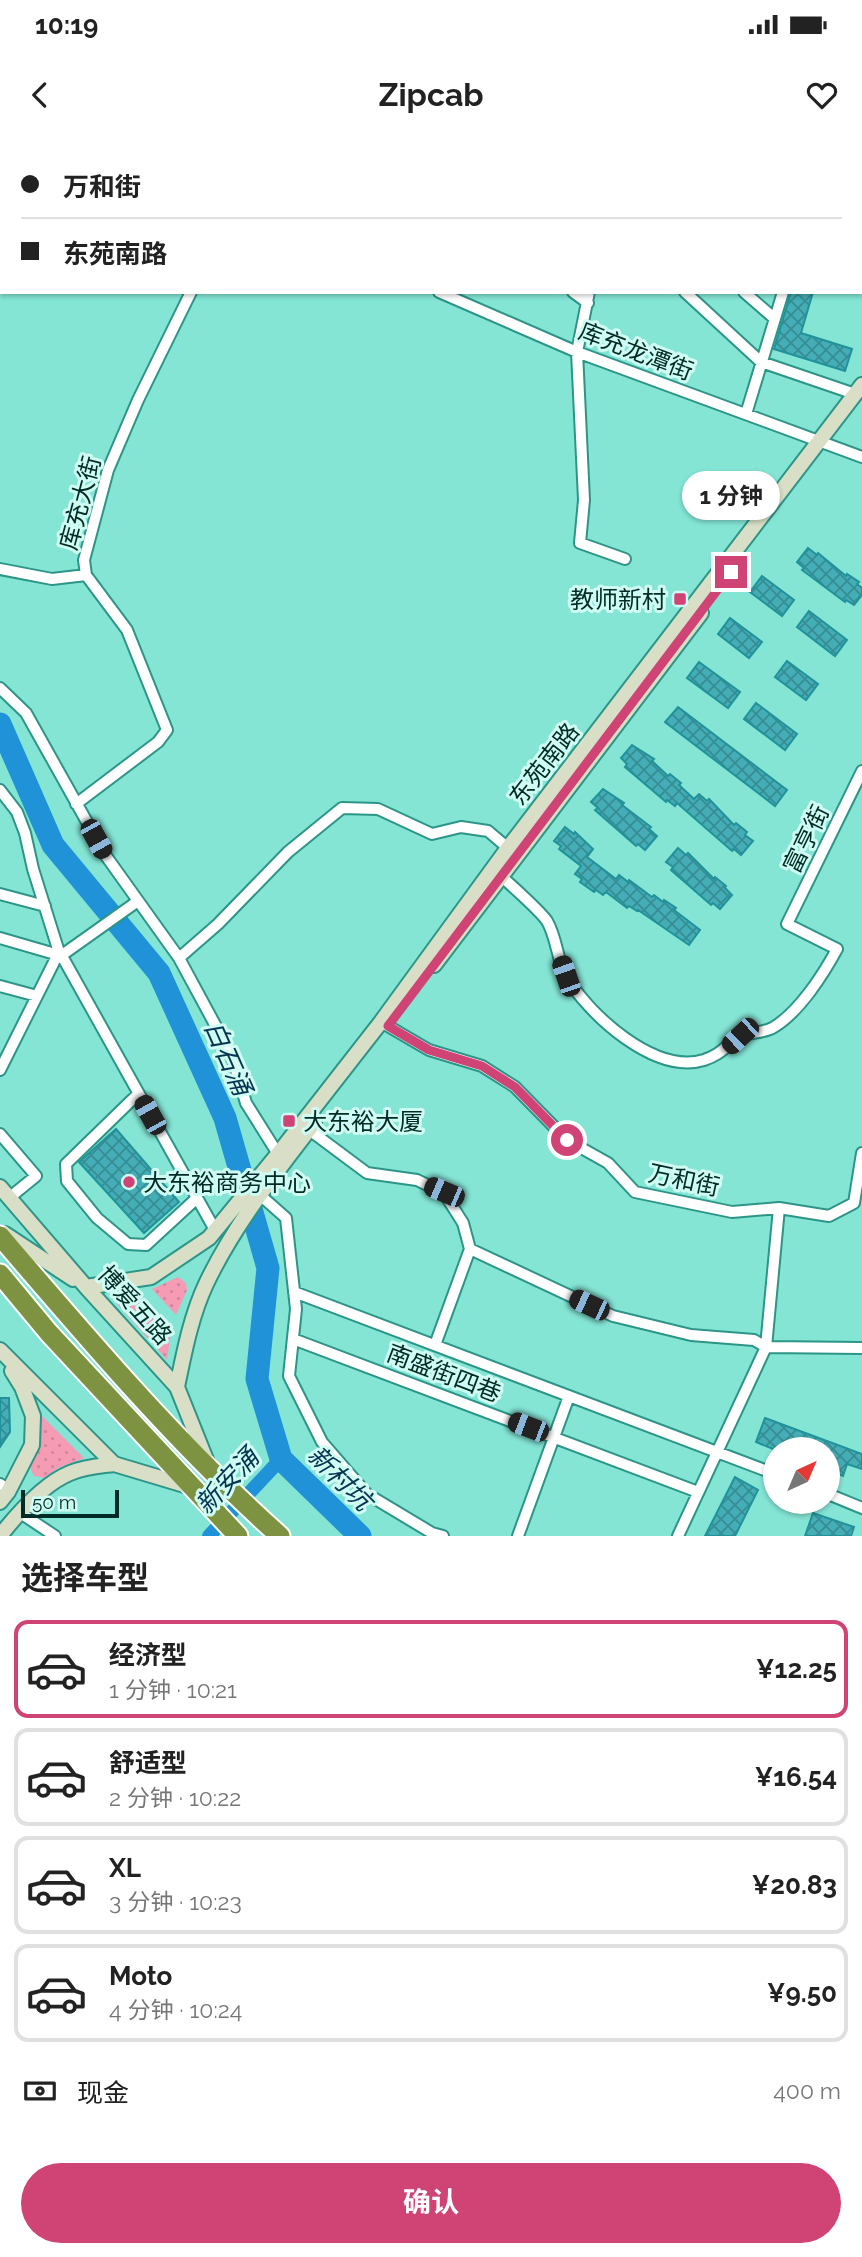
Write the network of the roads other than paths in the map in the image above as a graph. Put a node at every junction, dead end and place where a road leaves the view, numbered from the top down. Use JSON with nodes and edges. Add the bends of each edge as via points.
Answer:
{"nodes":[{"id":1,"x":190,"y":294,"type":"edge"},
{"id":2,"x":444,"y":294,"type":"edge"},
{"id":3,"x":687,"y":294,"type":"edge"},
{"id":4,"x":746,"y":294,"type":"edge"},
{"id":5,"x":782,"y":294,"type":"edge"},
{"id":6,"x":588,"y":298,"type":"edge"},
{"id":7,"x":775,"y":319,"type":"junction"},
{"id":8,"x":577,"y":352,"type":"junction"},
{"id":9,"x":761,"y":362,"type":"junction"},
{"id":10,"x":860,"y":393,"type":"edge"},
{"id":11,"x":746,"y":414,"type":"junction"},
{"id":12,"x":820,"y":441,"type":"junction"},
{"id":13,"x":862,"y":457,"type":"edge"},
{"id":14,"x":625,"y":559,"type":"dead end"},
{"id":15,"x":0,"y":569,"type":"edge"},
{"id":16,"x":86,"y":575,"type":"junction"},
{"id":17,"x":0,"y":688,"type":"edge"},
{"id":18,"x":862,"y":771,"type":"edge"},
{"id":19,"x":0,"y":790,"type":"edge"},
{"id":20,"x":76,"y":804,"type":"junction"},
{"id":21,"x":508,"y":848,"type":"junction"},
{"id":22,"x":497,"y":873,"type":"junction"},
{"id":23,"x":0,"y":894,"type":"edge"},
{"id":24,"x":138,"y":901,"type":"junction"},
{"id":25,"x":45,"y":906,"type":"junction"},
{"id":26,"x":0,"y":938,"type":"edge"},
{"id":27,"x":62,"y":956,"type":"junction"},
{"id":28,"x":179,"y":958,"type":"junction"},
{"id":29,"x":0,"y":986,"type":"edge"},
{"id":30,"x":37,"y":996,"type":"junction"},
{"id":31,"x":385,"y":1024,"type":"junction"},
{"id":32,"x":0,"y":1042,"type":"edge"},
{"id":33,"x":12,"y":1046,"type":"junction"},
{"id":34,"x":0,"y":1070,"type":"edge"},
{"id":35,"x":138,"y":1094,"type":"junction"},
{"id":36,"x":305,"y":1127,"type":"junction"},
{"id":37,"x":0,"y":1134,"type":"edge"},
{"id":38,"x":862,"y":1153,"type":"edge"},
{"id":39,"x":278,"y":1154,"type":"junction"},
{"id":40,"x":264,"y":1184,"type":"junction"},
{"id":41,"x":5,"y":1192,"type":"edge"},
{"id":42,"x":197,"y":1198,"type":"junction"},
{"id":43,"x":779,"y":1208,"type":"junction"},
{"id":44,"x":219,"y":1225,"type":"junction"},
{"id":45,"x":0,"y":1234,"type":"edge"},
{"id":46,"x":470,"y":1249,"type":"junction"},
{"id":47,"x":0,"y":1274,"type":"edge"},
{"id":48,"x":86,"y":1287,"type":"junction"},
{"id":49,"x":294,"y":1292,"type":"junction"},
{"id":50,"x":293,"y":1339,"type":"junction"},
{"id":51,"x":435,"y":1345,"type":"junction"},
{"id":52,"x":766,"y":1347,"type":"junction"},
{"id":53,"x":862,"y":1348,"type":"edge"},
{"id":54,"x":0,"y":1351,"type":"edge"},
{"id":55,"x":177,"y":1387,"type":"junction"},
{"id":56,"x":569,"y":1396,"type":"junction"},
{"id":57,"x":554,"y":1437,"type":"junction"},
{"id":58,"x":717,"y":1452,"type":"junction"},
{"id":59,"x":114,"y":1464,"type":"junction"},
{"id":60,"x":763,"y":1469,"type":"edge"},
{"id":61,"x":211,"y":1471,"type":"junction"},
{"id":62,"x":191,"y":1487,"type":"junction"},
{"id":63,"x":3,"y":1492,"type":"edge"},
{"id":64,"x":698,"y":1492,"type":"junction"},
{"id":65,"x":840,"y":1499,"type":"edge"},
{"id":66,"x":862,"y":1508,"type":"edge"},
{"id":67,"x":19,"y":1512,"type":"junction"},
{"id":68,"x":235,"y":1533,"type":"edge"},
{"id":69,"x":0,"y":1536,"type":"edge"},
{"id":70,"x":55,"y":1536,"type":"edge"},
{"id":71,"x":280,"y":1536,"type":"edge"},
{"id":72,"x":443,"y":1536,"type":"edge"},
{"id":73,"x":518,"y":1536,"type":"edge"},
{"id":74,"x":678,"y":1536,"type":"edge"}],
"edges":[{"from":1,"to":16,"type":"street","name":"库充大街","via":[[108,470],[83,560]]},
{"from":2,"to":8,"type":"street","name":"库充龙潭街"},
{"from":3,"to":9,"type":"street"},
{"from":4,"to":7,"type":"street"},
{"from":5,"to":7,"type":"street"},
{"from":6,"to":8,"type":"street"},
{"from":7,"to":9,"type":"street"},
{"from":8,"to":11,"type":"street","name":"库充龙潭街"},
{"from":8,"to":14,"type":"street","via":[[584,500],[580,542]]},
{"from":9,"to":10,"type":"street"},
{"from":9,"to":11,"type":"street"},
{"from":10,"to":12,"type":"street","name":"东苑南路"},
{"from":10,"to":22,"type":"street","name":"东苑南路"},
{"from":11,"to":12,"type":"street","name":"库充龙潭街"},
{"from":12,"to":13,"type":"street"},
{"from":12,"to":21,"type":"street","name":"东苑南路"},
{"from":15,"to":16,"type":"street","via":[[52,579]]},
{"from":16,"to":20,"type":"street","name":"库充大街","via":[[127,630],[167,730],[158,742]]},
{"from":17,"to":20,"type":"street","via":[[26,713]]},
{"from":18,"to":22,"type":"street","name":"富亨街","via":[[787,924],[837,949],[824,973],[772,1029],[740,1036],[724,1051],[702,1061],[678,1063],[636,1047],[590,1008],[566,976],[547,921]]},
{"from":19,"to":25,"type":"street","via":[[26,833]]},
{"from":20,"to":24,"type":"street"},
{"from":21,"to":22,"type":"street","name":"东苑南路"},
{"from":21,"to":28,"type":"street","via":[[488,831],[461,827],[432,834],[378,809],[342,808],[288,852]]},
{"from":22,"to":31,"type":"street","name":"东苑南路"},
{"from":23,"to":25,"type":"street"},
{"from":24,"to":27,"type":"street"},
{"from":24,"to":28,"type":"street"},
{"from":25,"to":27,"type":"street"},
{"from":26,"to":27,"type":"street"},
{"from":27,"to":30,"type":"street","via":[[55,960]]},
{"from":27,"to":35,"type":"street"},
{"from":28,"to":39,"type":"street","via":[[232,1056],[246,1103]]},
{"from":29,"to":30,"type":"street"},
{"from":30,"to":33,"type":"street"},
{"from":31,"to":36,"type":"street","name":"东苑南路"},
{"from":31,"to":43,"type":"street","name":"万和街","via":[[429,1050],[482,1066],[515,1087],[567,1140],[608,1163],[635,1192],[732,1212]]},
{"from":32,"to":33,"type":"street"},
{"from":33,"to":34,"type":"street"},
{"from":35,"to":42,"type":"street"},
{"from":35,"to":42,"type":"street","via":[[66,1164],[67,1181],[97,1218],[128,1244],[146,1245]]},
{"from":36,"to":39,"type":"street","name":"东苑南路"},
{"from":36,"to":40,"type":"street","name":"东苑南路"},
{"from":36,"to":46,"type":"street","via":[[367,1173],[416,1180],[444,1192],[463,1223]]},
{"from":37,"to":41,"type":"street","via":[[36,1176]]},
{"from":38,"to":43,"type":"street","name":"万和街","via":[[853,1203],[829,1216]]},
{"from":39,"to":40,"type":"street","name":"东苑南路"},
{"from":40,"to":44,"type":"street"},
{"from":40,"to":49,"type":"street","via":[[286,1218]]},
{"from":40,"to":55,"type":"street","via":[[205,1286],[188,1334]]},
{"from":41,"to":48,"type":"street","name":"博爱五路"},
{"from":42,"to":44,"type":"street"},
{"from":43,"to":52,"type":"street"},
{"from":44,"to":48,"type":"street","via":[[209,1238],[151,1277]]},
{"from":45,"to":48,"type":"street"},
{"from":45,"to":61,"type":"highway","name":"博爱五路","via":[[104,1357]]},
{"from":46,"to":51,"type":"street"},
{"from":46,"to":52,"type":"street","via":[[612,1316],[691,1335],[754,1340]]},
{"from":47,"to":62,"type":"highway","via":[[48,1333]]},
{"from":48,"to":55,"type":"street","name":"博爱五路"},
{"from":49,"to":50,"type":"street"},
{"from":49,"to":51,"type":"street"},
{"from":50,"to":57,"type":"street","name":"南盛街四巷"},
{"from":50,"to":72,"type":"street","via":[[289,1376],[322,1442],[367,1493]]},
{"from":51,"to":56,"type":"street"},
{"from":52,"to":53,"type":"street"},
{"from":52,"to":58,"type":"street"},
{"from":54,"to":59,"type":"street"},
{"from":54,"to":63,"type":"street","via":[[33,1416],[32,1445]]},
{"from":55,"to":61,"type":"street","name":"博爱五路"},
{"from":56,"to":57,"type":"street"},
{"from":56,"to":58,"type":"street"},
{"from":57,"to":64,"type":"street","name":"南盛街四巷"},
{"from":57,"to":73,"type":"street"},
{"from":58,"to":60,"type":"street"},
{"from":58,"to":64,"type":"street"},
{"from":59,"to":62,"type":"street"},
{"from":59,"to":67,"type":"street","via":[[69,1473]]},
{"from":61,"to":71,"type":"highway","name":"博爱五路"},
{"from":62,"to":68,"type":"highway"},
{"from":64,"to":74,"type":"street"},
{"from":65,"to":66,"type":"street"},
{"from":67,"to":69,"type":"street"},
{"from":67,"to":70,"type":"street"}]}
